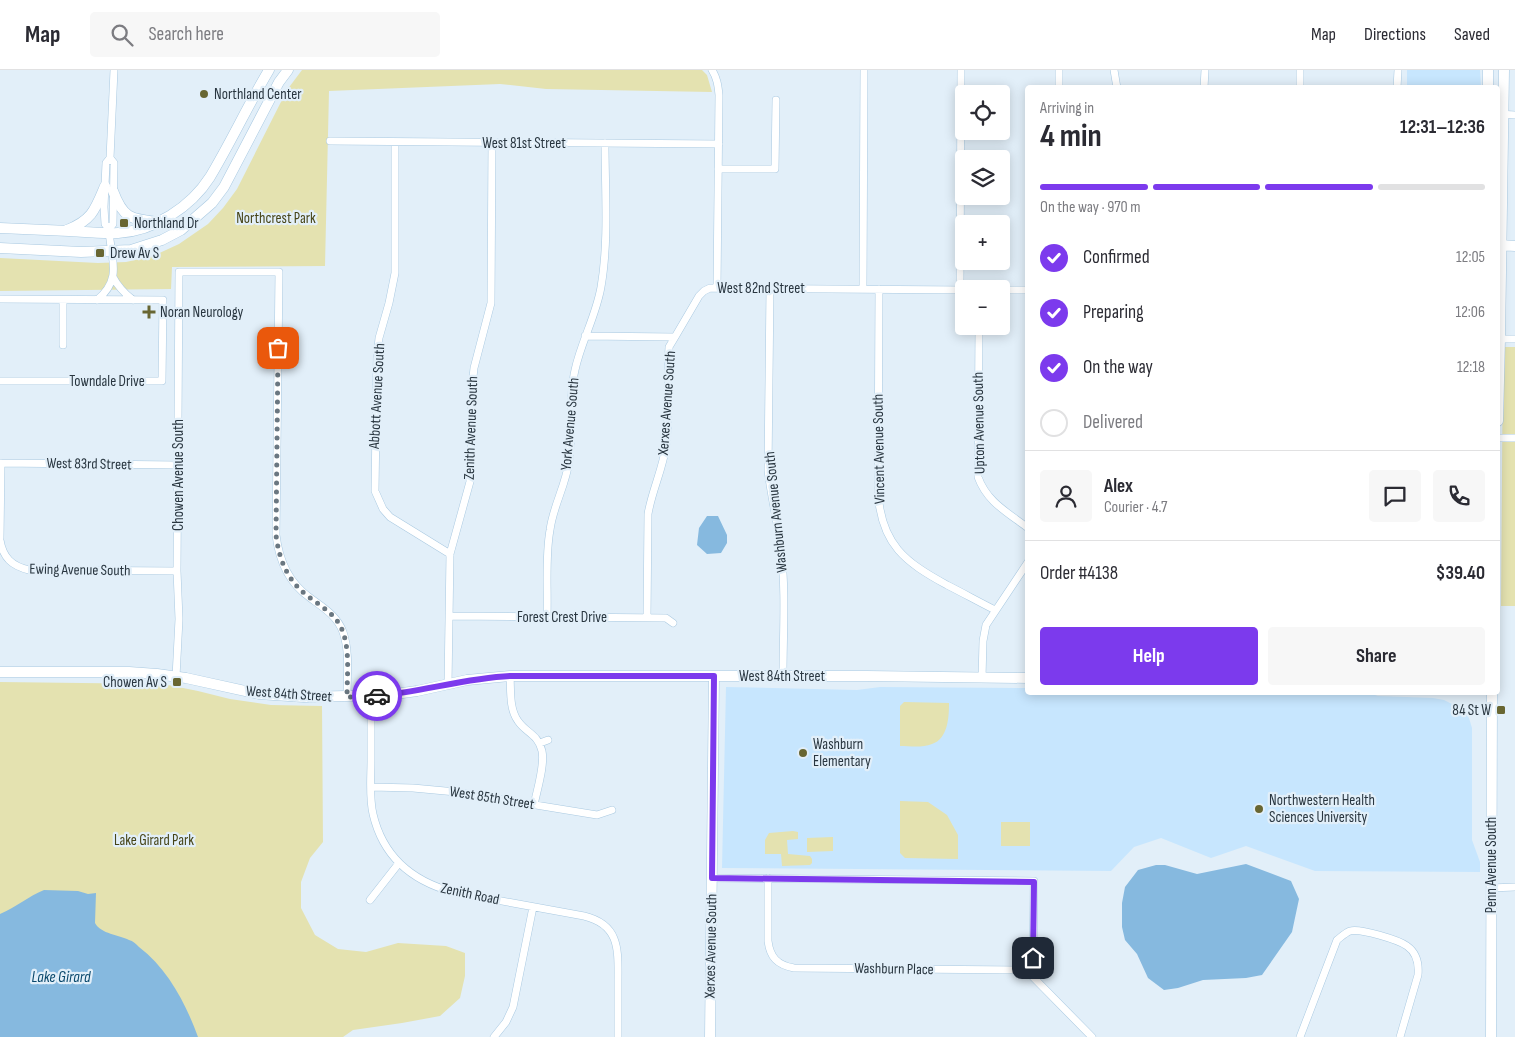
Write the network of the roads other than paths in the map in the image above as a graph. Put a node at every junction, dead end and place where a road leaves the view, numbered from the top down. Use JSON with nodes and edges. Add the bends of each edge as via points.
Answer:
{"nodes":[{"id":1,"x":114,"y":70,"type":"edge"},
{"id":2,"x":269,"y":70,"type":"edge"},
{"id":3,"x":288,"y":70,"type":"edge"},
{"id":4,"x":712,"y":70,"type":"edge"},
{"id":5,"x":864,"y":70,"type":"edge"},
{"id":6,"x":961,"y":70,"type":"edge"},
{"id":7,"x":1059,"y":70,"type":"edge"},
{"id":8,"x":1114,"y":70,"type":"edge"},
{"id":9,"x":1205,"y":70,"type":"edge"},
{"id":10,"x":1300,"y":70,"type":"edge"},
{"id":11,"x":1398,"y":70,"type":"edge"},
{"id":12,"x":1488,"y":70,"type":"edge"},
{"id":13,"x":1505,"y":70,"type":"edge"},
{"id":14,"x":1059,"y":85,"type":"edge"},
{"id":15,"x":1116,"y":85,"type":"edge"},
{"id":16,"x":1204,"y":85,"type":"edge"},
{"id":17,"x":1300,"y":85,"type":"edge"},
{"id":18,"x":1397,"y":85,"type":"edge"},
{"id":19,"x":1488,"y":85,"type":"edge"},
{"id":20,"x":776,"y":100,"type":"dead end"},
{"id":21,"x":1500,"y":114,"type":"edge"},
{"id":22,"x":1515,"y":115,"type":"edge"},
{"id":23,"x":330,"y":141,"type":"dead end"},
{"id":24,"x":395,"y":142,"type":"junction"},
{"id":25,"x":492,"y":142,"type":"junction"},
{"id":26,"x":605,"y":143,"type":"junction"},
{"id":27,"x":719,"y":144,"type":"junction"},
{"id":28,"x":718,"y":169,"type":"junction"},
{"id":29,"x":109,"y":188,"type":"junction"},
{"id":30,"x":158,"y":222,"type":"junction"},
{"id":31,"x":0,"y":228,"type":"edge"},
{"id":32,"x":63,"y":231,"type":"junction"},
{"id":33,"x":110,"y":231,"type":"junction"},
{"id":34,"x":1500,"y":246,"type":"edge"},
{"id":35,"x":1515,"y":246,"type":"edge"},
{"id":36,"x":0,"y":248,"type":"edge"},
{"id":37,"x":112,"y":252,"type":"junction"},
{"id":38,"x":113,"y":277,"type":"junction"},
{"id":39,"x":962,"y":280,"type":"edge"},
{"id":40,"x":717,"y":288,"type":"junction"},
{"id":41,"x":770,"y":288,"type":"junction"},
{"id":42,"x":862,"y":289,"type":"junction"},
{"id":43,"x":880,"y":289,"type":"junction"},
{"id":44,"x":955,"y":290,"type":"edge"},
{"id":45,"x":1010,"y":290,"type":"edge"},
{"id":46,"x":1025,"y":290,"type":"edge"},
{"id":47,"x":0,"y":300,"type":"edge"},
{"id":48,"x":62,"y":300,"type":"junction"},
{"id":49,"x":96,"y":300,"type":"junction"},
{"id":50,"x":133,"y":300,"type":"junction"},
{"id":51,"x":979,"y":335,"type":"edge"},
{"id":52,"x":585,"y":336,"type":"junction"},
{"id":53,"x":675,"y":337,"type":"junction"},
{"id":54,"x":1500,"y":339,"type":"edge"},
{"id":55,"x":1515,"y":339,"type":"edge"},
{"id":56,"x":62,"y":345,"type":"dead end"},
{"id":57,"x":0,"y":380,"type":"edge"},
{"id":58,"x":1500,"y":438,"type":"edge"},
{"id":59,"x":1515,"y":438,"type":"edge"},
{"id":60,"x":1,"y":463,"type":"edge"},
{"id":61,"x":178,"y":466,"type":"junction"},
{"id":62,"x":1025,"y":526,"type":"edge"},
{"id":63,"x":0,"y":539,"type":"edge"},
{"id":64,"x":450,"y":554,"type":"junction"},
{"id":65,"x":1025,"y":566,"type":"edge"},
{"id":66,"x":177,"y":571,"type":"junction"},
{"id":67,"x":995,"y":610,"type":"junction"},
{"id":68,"x":449,"y":616,"type":"junction"},
{"id":69,"x":547,"y":617,"type":"junction"},
{"id":70,"x":647,"y":618,"type":"junction"},
{"id":71,"x":673,"y":623,"type":"dead end"},
{"id":72,"x":0,"y":672,"type":"edge"},
{"id":73,"x":510,"y":676,"type":"junction"},
{"id":74,"x":714,"y":676,"type":"junction"},
{"id":75,"x":783,"y":676,"type":"junction"},
{"id":76,"x":176,"y":677,"type":"junction"},
{"id":77,"x":982,"y":678,"type":"junction"},
{"id":78,"x":1025,"y":678,"type":"edge"},
{"id":79,"x":448,"y":684,"type":"junction"},
{"id":80,"x":1492,"y":695,"type":"edge"},
{"id":81,"x":371,"y":696,"type":"junction"},
{"id":82,"x":347,"y":697,"type":"junction"},
{"id":83,"x":548,"y":740,"type":"dead end"},
{"id":84,"x":540,"y":743,"type":"junction"},
{"id":85,"x":371,"y":787,"type":"junction"},
{"id":86,"x":534,"y":805,"type":"junction"},
{"id":87,"x":612,"y":810,"type":"dead end"},
{"id":88,"x":399,"y":863,"type":"junction"},
{"id":89,"x":712,"y":878,"type":"junction"},
{"id":90,"x":768,"y":878,"type":"junction"},
{"id":91,"x":1515,"y":887,"type":"edge"},
{"id":92,"x":1491,"y":888,"type":"junction"},
{"id":93,"x":370,"y":900,"type":"dead end"},
{"id":94,"x":533,"y":906,"type":"junction"},
{"id":95,"x":1033,"y":977,"type":"junction"},
{"id":96,"x":494,"y":1037,"type":"edge"},
{"id":97,"x":618,"y":1037,"type":"edge"},
{"id":98,"x":710,"y":1037,"type":"edge"},
{"id":99,"x":1092,"y":1037,"type":"edge"},
{"id":100,"x":1300,"y":1037,"type":"edge"},
{"id":101,"x":1400,"y":1037,"type":"edge"},
{"id":102,"x":1491,"y":1037,"type":"edge"}],
"edges":[{"from":1,"to":29,"type":"street","via":[[110,158],[106,163]]},
{"from":2,"to":30,"type":"main road","via":[[209,178],[194,197]]},
{"from":3,"to":37,"type":"main road","via":[[212,203],[181,230],[162,240]]},
{"from":4,"to":27,"type":"street","via":[[718,84]]},
{"from":5,"to":42,"type":"street"},
{"from":6,"to":39,"type":"street"},
{"from":7,"to":14,"type":"street"},
{"from":8,"to":15,"type":"street"},
{"from":9,"to":16,"type":"street"},
{"from":10,"to":17,"type":"street"},
{"from":11,"to":18,"type":"street"},
{"from":12,"to":19,"type":"main road"},
{"from":13,"to":21,"type":"main road"},
{"from":20,"to":28,"type":"street","via":[[775,169]]},
{"from":21,"to":22,"type":"street"},
{"from":23,"to":24,"type":"street","name":"West 81st Street"},
{"from":24,"to":25,"type":"street","name":"West 81st Street"},
{"from":24,"to":64,"type":"street","name":"Abbott Avenue South","via":[[395,274],[376,357],[375,491],[383,510],[398,524]]},
{"from":25,"to":26,"type":"street","name":"West 81st Street"},
{"from":25,"to":64,"type":"street","name":"Zenith Avenue South","via":[[491,303],[474,368],[471,478]]},
{"from":26,"to":27,"type":"street","name":"West 81st Street"},
{"from":26,"to":52,"type":"street","name":"York Avenue South","via":[[604,269],[599,296]]},
{"from":27,"to":28,"type":"street"},
{"from":28,"to":40,"type":"street"},
{"from":29,"to":30,"type":"main road","via":[[124,213],[137,220]]},
{"from":29,"to":32,"type":"main road","via":[[90,217]]},
{"from":29,"to":33,"type":"street","via":[[105,224]]},
{"from":30,"to":33,"type":"main road","via":[[129,232]]},
{"from":31,"to":32,"type":"main road"},
{"from":32,"to":33,"type":"main road"},
{"from":33,"to":37,"type":"street"},
{"from":34,"to":35,"type":"main road"},
{"from":36,"to":37,"type":"main road"},
{"from":37,"to":38,"type":"street"},
{"from":38,"to":49,"type":"street","via":[[107,291]]},
{"from":38,"to":50,"type":"street"},
{"from":40,"to":41,"type":"street","name":"West 82nd Street"},
{"from":40,"to":53,"type":"street","name":"West 82nd Street","via":[[710,288],[699,296]]},
{"from":41,"to":42,"type":"street","name":"West 82nd Street"},
{"from":41,"to":75,"type":"street","name":"Washburn Avenue South","via":[[768,470],[783,569]]},
{"from":42,"to":43,"type":"street","name":"West 82nd Street"},
{"from":43,"to":44,"type":"street","name":"West 82nd Street"},
{"from":43,"to":67,"type":"street","name":"Vincent Avenue South","via":[[878,494],[884,526],[899,552],[911,564]]},
{"from":45,"to":46,"type":"street"},
{"from":47,"to":48,"type":"street","name":"Towndale Drive"},
{"from":48,"to":49,"type":"street","name":"Towndale Drive"},
{"from":48,"to":56,"type":"street"},
{"from":49,"to":50,"type":"street","name":"Towndale Drive"},
{"from":50,"to":57,"type":"street","name":"Towndale Drive","via":[[162,300],[162,381]]},
{"from":51,"to":62,"type":"street","name":"Upton Avenue South","via":[[978,477],[987,496]]},
{"from":52,"to":53,"type":"street"},
{"from":52,"to":69,"type":"street","name":"York Avenue South","via":[[571,388],[569,461],[550,530]]},
{"from":53,"to":70,"type":"street","name":"Xerxes Avenue South","via":[[669,348],[666,445],[648,514]]},
{"from":54,"to":55,"type":"street"},
{"from":58,"to":59,"type":"street"},
{"from":60,"to":61,"type":"street","name":"West 83rd Street"},
{"from":60,"to":63,"type":"street","name":"Ewing Avenue South"},
{"from":61,"to":66,"type":"street","name":"Chowen Avenue South"},
{"from":61,"to":82,"type":"street","name":"Chowen Avenue South","via":[[179,272],[279,272],[278,549],[288,576],[330,613],[343,631],[347,652]]},
{"from":63,"to":66,"type":"street","name":"Ewing Avenue South","via":[[6,558],[12,564],[29,570]]},
{"from":64,"to":68,"type":"street","name":"Zenith Avenue South"},
{"from":65,"to":67,"type":"street"},
{"from":66,"to":76,"type":"street","name":"Chowen Avenue South"},
{"from":67,"to":77,"type":"street","via":[[984,633]]},
{"from":68,"to":69,"type":"street","name":"Forest Crest Drive"},
{"from":68,"to":79,"type":"street","name":"Zenith Avenue South"},
{"from":69,"to":70,"type":"street","name":"Forest Crest Drive"},
{"from":70,"to":71,"type":"street","name":"Forest Crest Drive","via":[[666,618]]},
{"from":72,"to":76,"type":"main road","name":"West 84th Street","via":[[129,672]]},
{"from":73,"to":74,"type":"main road","name":"West 84th Street"},
{"from":73,"to":79,"type":"main road","name":"West 84th Street"},
{"from":73,"to":84,"type":"street","via":[[512,707],[517,721]]},
{"from":74,"to":75,"type":"main road","name":"West 84th Street"},
{"from":74,"to":89,"type":"main road","name":"Xerxes Avenue South"},
{"from":75,"to":77,"type":"main road","name":"West 84th Street"},
{"from":76,"to":82,"type":"main road","name":"West 84th Street","via":[[259,694]]},
{"from":77,"to":78,"type":"main road","name":"West 84th Street"},
{"from":79,"to":81,"type":"main road","name":"West 84th Street"},
{"from":80,"to":92,"type":"main road","name":"Penn Avenue South"},
{"from":81,"to":82,"type":"main road","name":"West 84th Street"},
{"from":81,"to":85,"type":"street","name":"Zenith Road"},
{"from":83,"to":84,"type":"street"},
{"from":84,"to":86,"type":"street","via":[[543,761]]},
{"from":85,"to":86,"type":"street","name":"West 85th Street","via":[[456,792]]},
{"from":85,"to":88,"type":"street","name":"Zenith Road","via":[[372,813],[377,829]]},
{"from":86,"to":87,"type":"street","name":"West 85th Street","via":[[597,815]]},
{"from":88,"to":93,"type":"street"},
{"from":88,"to":94,"type":"street","name":"Zenith Road","via":[[436,888]]},
{"from":89,"to":90,"type":"street"},
{"from":89,"to":98,"type":"main road","name":"Xerxes Avenue South"},
{"from":90,"to":95,"type":"street","name":"Washburn Place","via":[[769,949],[772,957],[785,967],[1026,970]]},
{"from":90,"to":95,"type":"street","via":[[1034,882]]},
{"from":91,"to":92,"type":"street"},
{"from":92,"to":102,"type":"main road","name":"Penn Avenue South"},
{"from":94,"to":96,"type":"street","via":[[513,1007]]},
{"from":94,"to":97,"type":"street","name":"Zenith Road","via":[[593,918],[609,930],[618,947]]},
{"from":95,"to":99,"type":"street"},
{"from":100,"to":101,"type":"street","via":[[1337,940],[1350,931],[1358,930],[1408,946],[1417,959],[1418,975]]}]}
